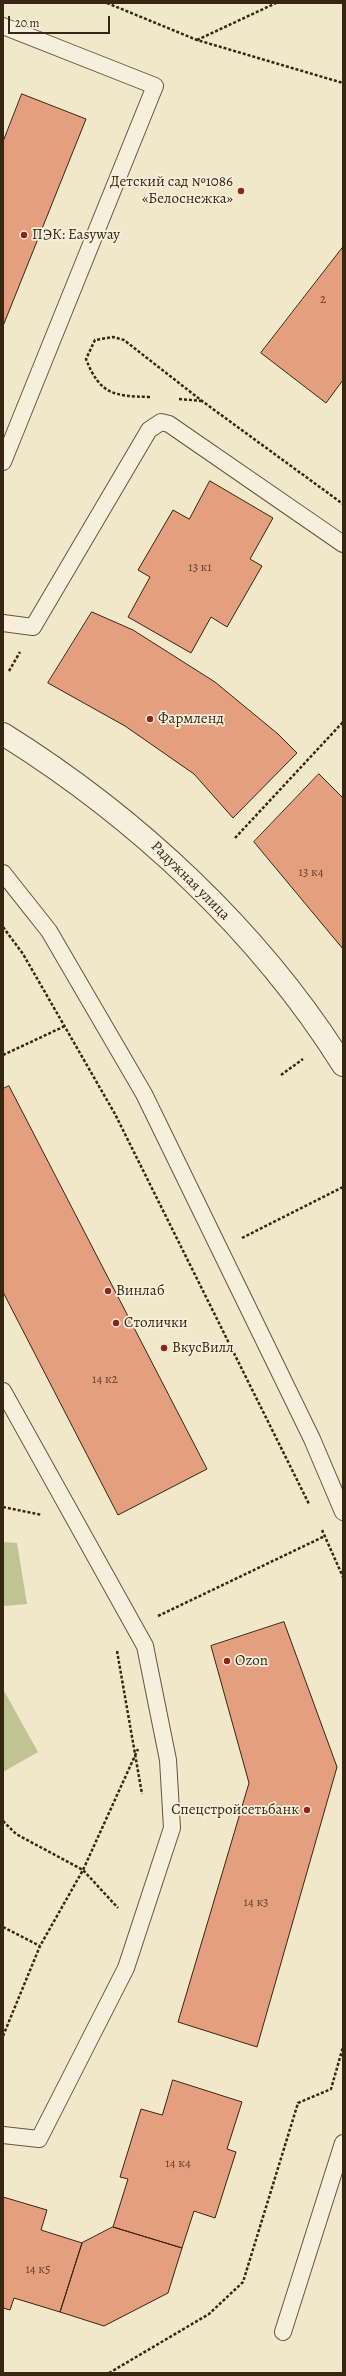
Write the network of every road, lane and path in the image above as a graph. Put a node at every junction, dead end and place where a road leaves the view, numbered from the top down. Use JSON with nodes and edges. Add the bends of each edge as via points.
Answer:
{"nodes":[{"id":1,"x":107,"y":3,"type":"edge"},
{"id":2,"x":276,"y":3,"type":"edge"},
{"id":3,"x":3,"y":26,"type":"edge"},
{"id":4,"x":197,"y":40,"type":"junction"},
{"id":5,"x":343,"y":83,"type":"edge"},
{"id":6,"x":154,"y":397,"type":"dead end"},
{"id":7,"x":176,"y":399,"type":"dead end"},
{"id":8,"x":202,"y":401,"type":"junction"},
{"id":9,"x":3,"y":462,"type":"edge"},
{"id":10,"x":343,"y":504,"type":"edge"},
{"id":11,"x":343,"y":544,"type":"edge"},
{"id":12,"x":3,"y":623,"type":"edge"},
{"id":13,"x":343,"y":722,"type":"edge"},
{"id":14,"x":3,"y":734,"type":"edge"},
{"id":15,"x":234,"y":838,"type":"dead end"},
{"id":16,"x":3,"y":873,"type":"edge"},
{"id":17,"x":3,"y":927,"type":"edge"},
{"id":18,"x":65,"y":1026,"type":"junction"},
{"id":19,"x":3,"y":1055,"type":"edge"},
{"id":20,"x":343,"y":1065,"type":"edge"},
{"id":21,"x":343,"y":1188,"type":"edge"},
{"id":22,"x":219,"y":1249,"type":"junction"},
{"id":23,"x":191,"y":1266,"type":"junction"},
{"id":24,"x":3,"y":1391,"type":"edge"},
{"id":25,"x":3,"y":1507,"type":"edge"},
{"id":26,"x":311,"y":1508,"type":"dead end"},
{"id":27,"x":343,"y":1512,"type":"edge"},
{"id":28,"x":75,"y":1521,"type":"junction"},
{"id":29,"x":322,"y":1529,"type":"dead end"},
{"id":30,"x":343,"y":1577,"type":"edge"},
{"id":31,"x":157,"y":1706,"type":"junction"},
{"id":32,"x":3,"y":1927,"type":"edge"},
{"id":33,"x":40,"y":1946,"type":"junction"},
{"id":34,"x":3,"y":2036,"type":"edge"},
{"id":35,"x":343,"y":2047,"type":"edge"},
{"id":36,"x":3,"y":2135,"type":"edge"},
{"id":37,"x":343,"y":2143,"type":"edge"},
{"id":38,"x":283,"y":2332,"type":"dead end"},
{"id":39,"x":109,"y":2373,"type":"edge"}],
"edges":[{"from":1,"to":4,"type":"path"},
{"from":2,"to":4,"type":"path"},
{"from":3,"to":9,"type":"lane","via":[[154,86]]},
{"from":4,"to":5,"type":"path"},
{"from":6,"to":8,"type":"path","via":[[124,396],[104,388],[93,376],[86,358],[95,340],[113,337],[124,340]]},
{"from":7,"to":8,"type":"path"},
{"from":8,"to":10,"type":"path"},
{"from":11,"to":12,"type":"lane","via":[[169,424],[161,422],[149,430],[34,627]]},
{"from":13,"to":15,"type":"path"},
{"from":14,"to":20,"type":"street","name":"Радужная улица","via":[[34,753],[120,816],[186,875],[232,922],[277,975],[328,1041]]},
{"from":16,"to":22,"type":"lane","via":[[49,931],[144,1094]]},
{"from":17,"to":18,"type":"path","via":[[23,954]]},
{"from":18,"to":19,"type":"path"},
{"from":18,"to":23,"type":"path","via":[[116,1114]]},
{"from":21,"to":22,"type":"path"},
{"from":22,"to":23,"type":"path"},
{"from":22,"to":27,"type":"lane","via":[[312,1439]]},
{"from":23,"to":26,"type":"path"},
{"from":24,"to":28,"type":"lane"},
{"from":25,"to":28,"type":"path"},
{"from":28,"to":31,"type":"lane","via":[[145,1646]]},
{"from":29,"to":30,"type":"path"},
{"from":31,"to":33,"type":"path","via":[[83,1870]]},
{"from":31,"to":36,"type":"lane","via":[[168,1760],[172,1828],[126,1968],[39,2139]]},
{"from":32,"to":33,"type":"path"},
{"from":33,"to":34,"type":"path"},
{"from":35,"to":39,"type":"path","via":[[331,2089],[298,2103],[243,2282],[209,2314]]},
{"from":37,"to":38,"type":"lane"}]}
